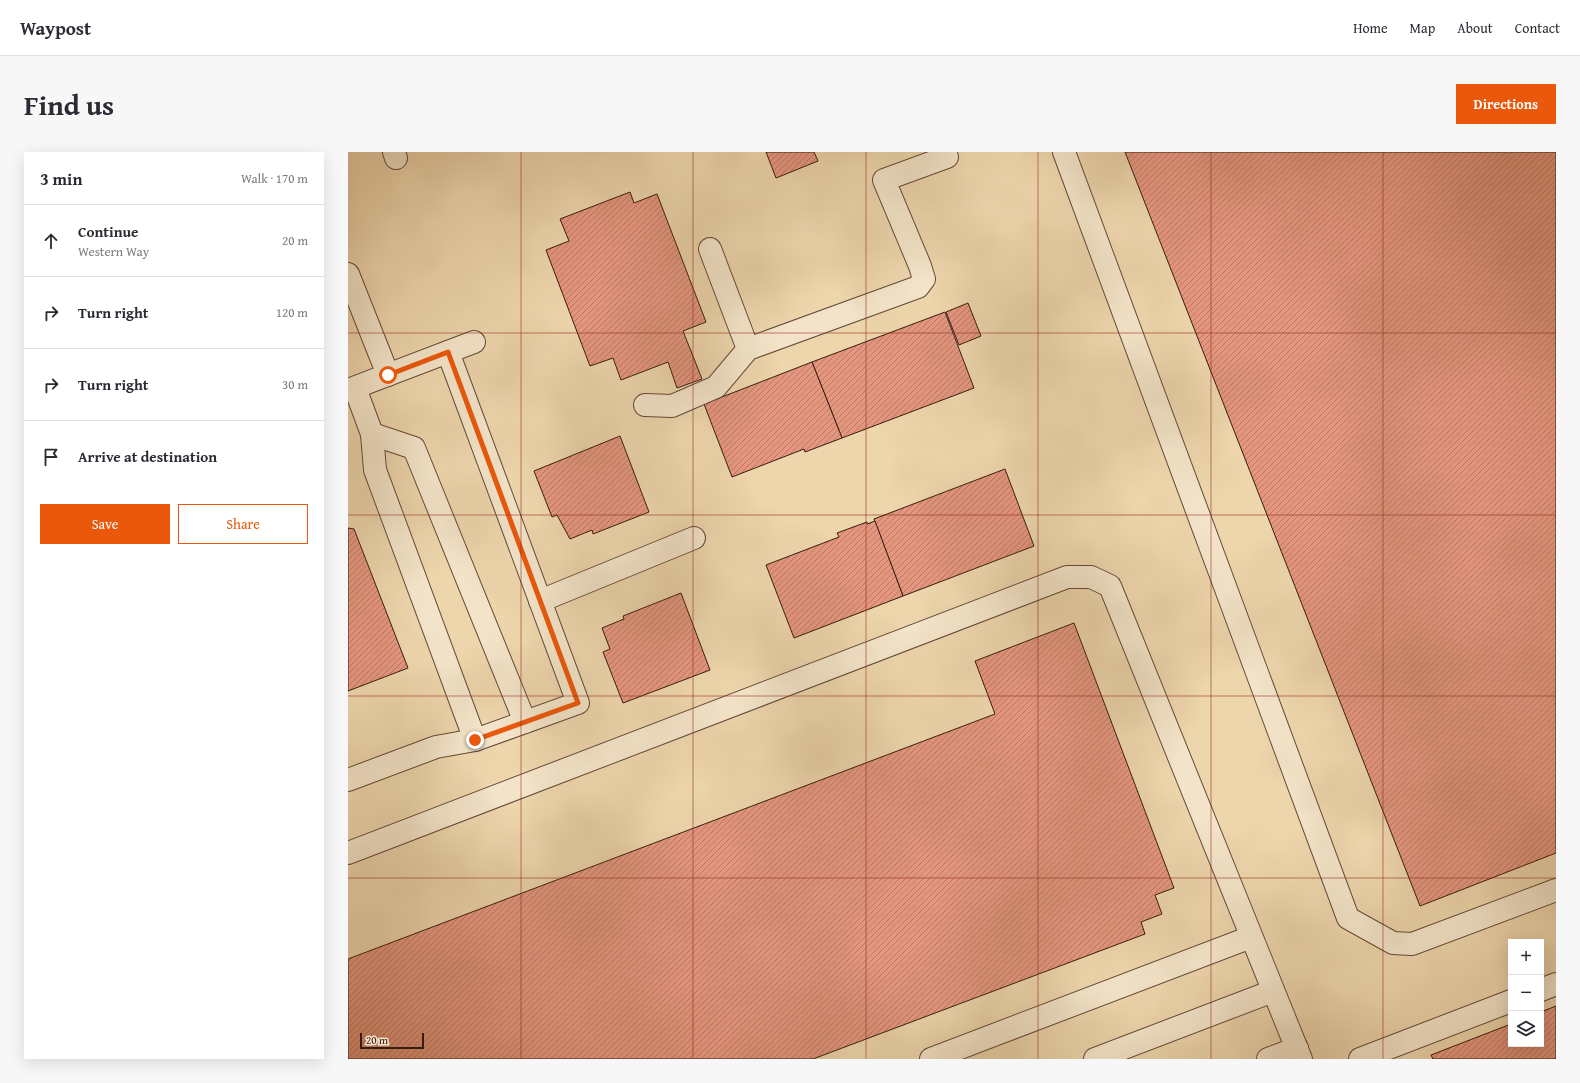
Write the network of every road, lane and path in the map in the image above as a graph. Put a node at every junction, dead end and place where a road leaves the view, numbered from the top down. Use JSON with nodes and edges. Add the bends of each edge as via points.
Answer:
{"nodes":[{"id":1,"x":1064,"y":152,"type":"edge"},
{"id":2,"x":947,"y":156,"type":"dead end"},
{"id":3,"x":710,"y":249,"type":"dead end"},
{"id":4,"x":348,"y":274,"type":"edge"},
{"id":5,"x":474,"y":342,"type":"dead end"},
{"id":6,"x":748,"y":349,"type":"junction"},
{"id":7,"x":448,"y":352,"type":"junction"},
{"id":8,"x":388,"y":375,"type":"junction"},
{"id":9,"x":351,"y":389,"type":"edge"},
{"id":10,"x":645,"y":404,"type":"dead end"},
{"id":11,"x":372,"y":434,"type":"junction"},
{"id":12,"x":694,"y":538,"type":"dead end"},
{"id":13,"x":540,"y":601,"type":"junction"},
{"id":14,"x":525,"y":722,"type":"junction"},
{"id":15,"x":475,"y":740,"type":"junction"},
{"id":16,"x":348,"y":780,"type":"edge"},
{"id":17,"x":348,"y":853,"type":"edge"},
{"id":18,"x":1556,"y":890,"type":"edge"},
{"id":19,"x":1251,"y":937,"type":"junction"},
{"id":20,"x":1556,"y":984,"type":"edge"},
{"id":21,"x":1544,"y":989,"type":"edge"},
{"id":22,"x":1273,"y":991,"type":"junction"},
{"id":23,"x":1508,"y":1003,"type":"edge"},
{"id":24,"x":1299,"y":1054,"type":"edge"},
{"id":25,"x":1373,"y":1057,"type":"edge"},
{"id":26,"x":939,"y":1058,"type":"edge"},
{"id":27,"x":1094,"y":1059,"type":"edge"},
{"id":28,"x":1268,"y":1059,"type":"edge"}],
"edges":[{"from":1,"to":18,"type":"street","via":[[1348,918],[1393,943],[1412,944]]},
{"from":2,"to":6,"type":"street","via":[[884,180],[920,266],[924,279],[918,287]]},
{"from":3,"to":6,"type":"street"},
{"from":4,"to":8,"type":"street"},
{"from":5,"to":7,"type":"street"},
{"from":6,"to":10,"type":"street","via":[[716,387],[672,406]]},
{"from":7,"to":8,"type":"street"},
{"from":7,"to":13,"type":"street"},
{"from":8,"to":9,"type":"street"},
{"from":9,"to":11,"type":"street"},
{"from":11,"to":14,"type":"street","via":[[414,448]]},
{"from":11,"to":15,"type":"street","via":[[375,470]]},
{"from":12,"to":13,"type":"street"},
{"from":13,"to":14,"type":"street","via":[[578,703]]},
{"from":14,"to":15,"type":"street"},
{"from":15,"to":16,"type":"street","via":[[436,747]]},
{"from":17,"to":19,"type":"street","via":[[1066,577],[1091,577],[1110,586]]},
{"from":19,"to":22,"type":"street"},
{"from":19,"to":26,"type":"street"},
{"from":20,"to":21,"type":"street"},
{"from":22,"to":24,"type":"street"},
{"from":22,"to":27,"type":"street"},
{"from":23,"to":25,"type":"street"},
{"from":24,"to":28,"type":"street"}]}
